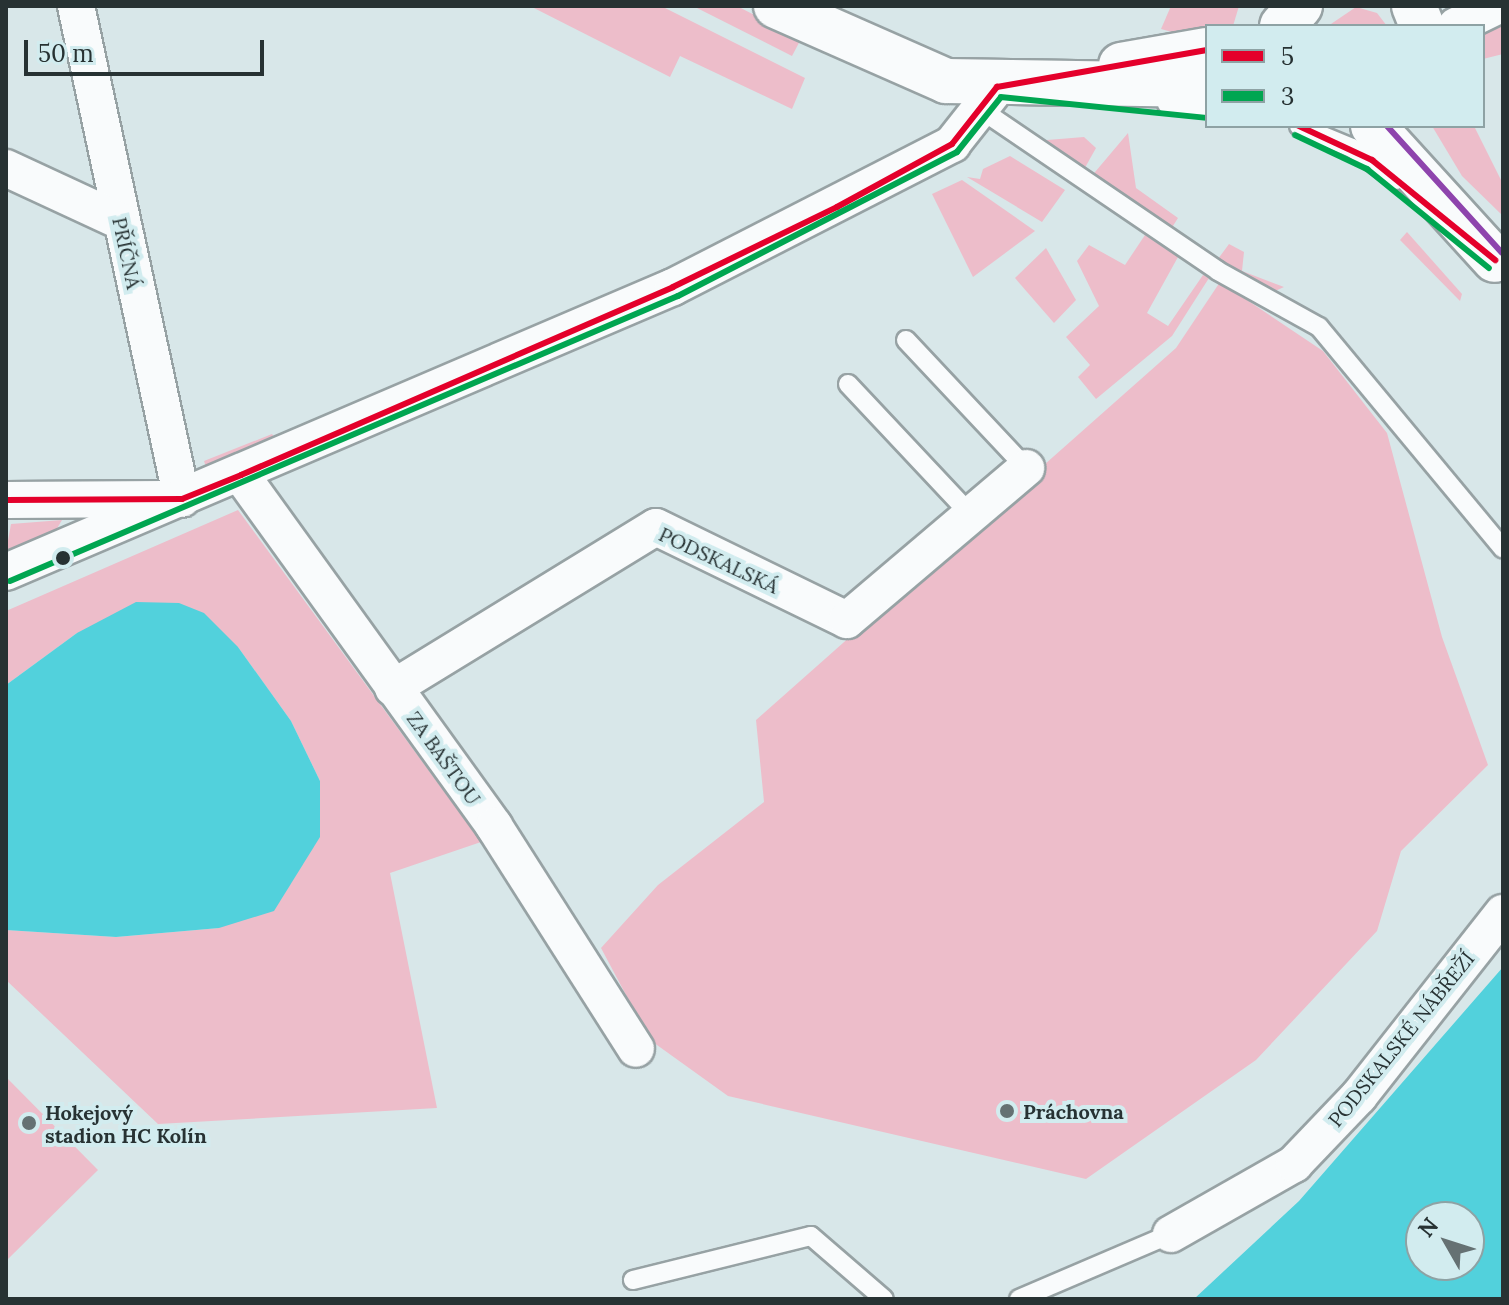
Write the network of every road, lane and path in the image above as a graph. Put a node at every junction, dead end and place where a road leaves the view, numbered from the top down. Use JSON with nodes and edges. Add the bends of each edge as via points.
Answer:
{"nodes":[{"id":1,"x":76,"y":6,"type":"edge"},
{"id":2,"x":776,"y":6,"type":"edge"},
{"id":3,"x":1300,"y":6,"type":"edge"},
{"id":4,"x":1497,"y":6,"type":"edge"},
{"id":5,"x":1284,"y":24,"type":"edge"},
{"id":6,"x":1460,"y":24,"type":"edge"},
{"id":7,"x":1205,"y":50,"type":"edge"},
{"id":8,"x":1205,"y":85,"type":"edge"},
{"id":9,"x":990,"y":99,"type":"junction"},
{"id":10,"x":1205,"y":108,"type":"edge"},
{"id":11,"x":1303,"y":128,"type":"edge"},
{"id":12,"x":1375,"y":128,"type":"edge"},
{"id":13,"x":1418,"y":128,"type":"edge"},
{"id":14,"x":6,"y":168,"type":"edge"},
{"id":15,"x":120,"y":221,"type":"junction"},
{"id":16,"x":1499,"y":264,"type":"edge"},
{"id":17,"x":906,"y":340,"type":"dead end"},
{"id":18,"x":848,"y":384,"type":"dead end"},
{"id":19,"x":1026,"y":468,"type":"joint"},
{"id":20,"x":241,"y":475,"type":"junction"},
{"id":21,"x":182,"y":499,"type":"junction"},
{"id":22,"x":6,"y":500,"type":"edge"},
{"id":23,"x":971,"y":515,"type":"junction"},
{"id":24,"x":1503,"y":549,"type":"edge"},
{"id":25,"x":6,"y":572,"type":"edge"},
{"id":26,"x":393,"y":688,"type":"junction"},
{"id":27,"x":1503,"y":913,"type":"edge"},
{"id":28,"x":636,"y":1049,"type":"dead end"},
{"id":29,"x":1171,"y":1234,"type":"joint"},
{"id":30,"x":633,"y":1280,"type":"dead end"},
{"id":31,"x":884,"y":1299,"type":"edge"},
{"id":32,"x":1019,"y":1299,"type":"edge"}],
"edges":[{"from":1,"to":15,"type":"street","name":"PŘÍČNÁ"},
{"from":2,"to":9,"type":"street","via":[[913,72]]},
{"from":3,"to":5,"type":"street"},
{"from":4,"to":6,"type":"street"},
{"from":7,"to":9,"type":"street"},
{"from":8,"to":9,"type":"street"},
{"from":9,"to":10,"type":"lane"},
{"from":9,"to":20,"type":"street","via":[[952,144],[699,275]]},
{"from":9,"to":24,"type":"lane","via":[[1218,271],[1319,327]]},
{"from":11,"to":16,"type":"lane","via":[[1372,160]]},
{"from":12,"to":16,"type":"street"},
{"from":13,"to":16,"type":"street"},
{"from":14,"to":15,"type":"street"},
{"from":15,"to":21,"type":"street","name":"PŘÍČNÁ"},
{"from":17,"to":19,"type":"lane"},
{"from":18,"to":23,"type":"lane"},
{"from":19,"to":23,"type":"street","name":"PODSKALSKÁ"},
{"from":20,"to":21,"type":"street"},
{"from":20,"to":26,"type":"street","name":"ZA BAŠTOU"},
{"from":21,"to":22,"type":"street"},
{"from":21,"to":25,"type":"street"},
{"from":23,"to":26,"type":"street","name":"PODSKALSKÁ","via":[[847,620],[656,527]]},
{"from":26,"to":28,"type":"street","name":"ZA BAŠTOU","via":[[502,838]]},
{"from":27,"to":29,"type":"street","name":"PODSKALSKÉ NÁBŘEŽÍ","via":[[1359,1096],[1294,1164]]},
{"from":29,"to":32,"type":"lane"},
{"from":30,"to":31,"type":"lane","via":[[811,1236]]}]}
